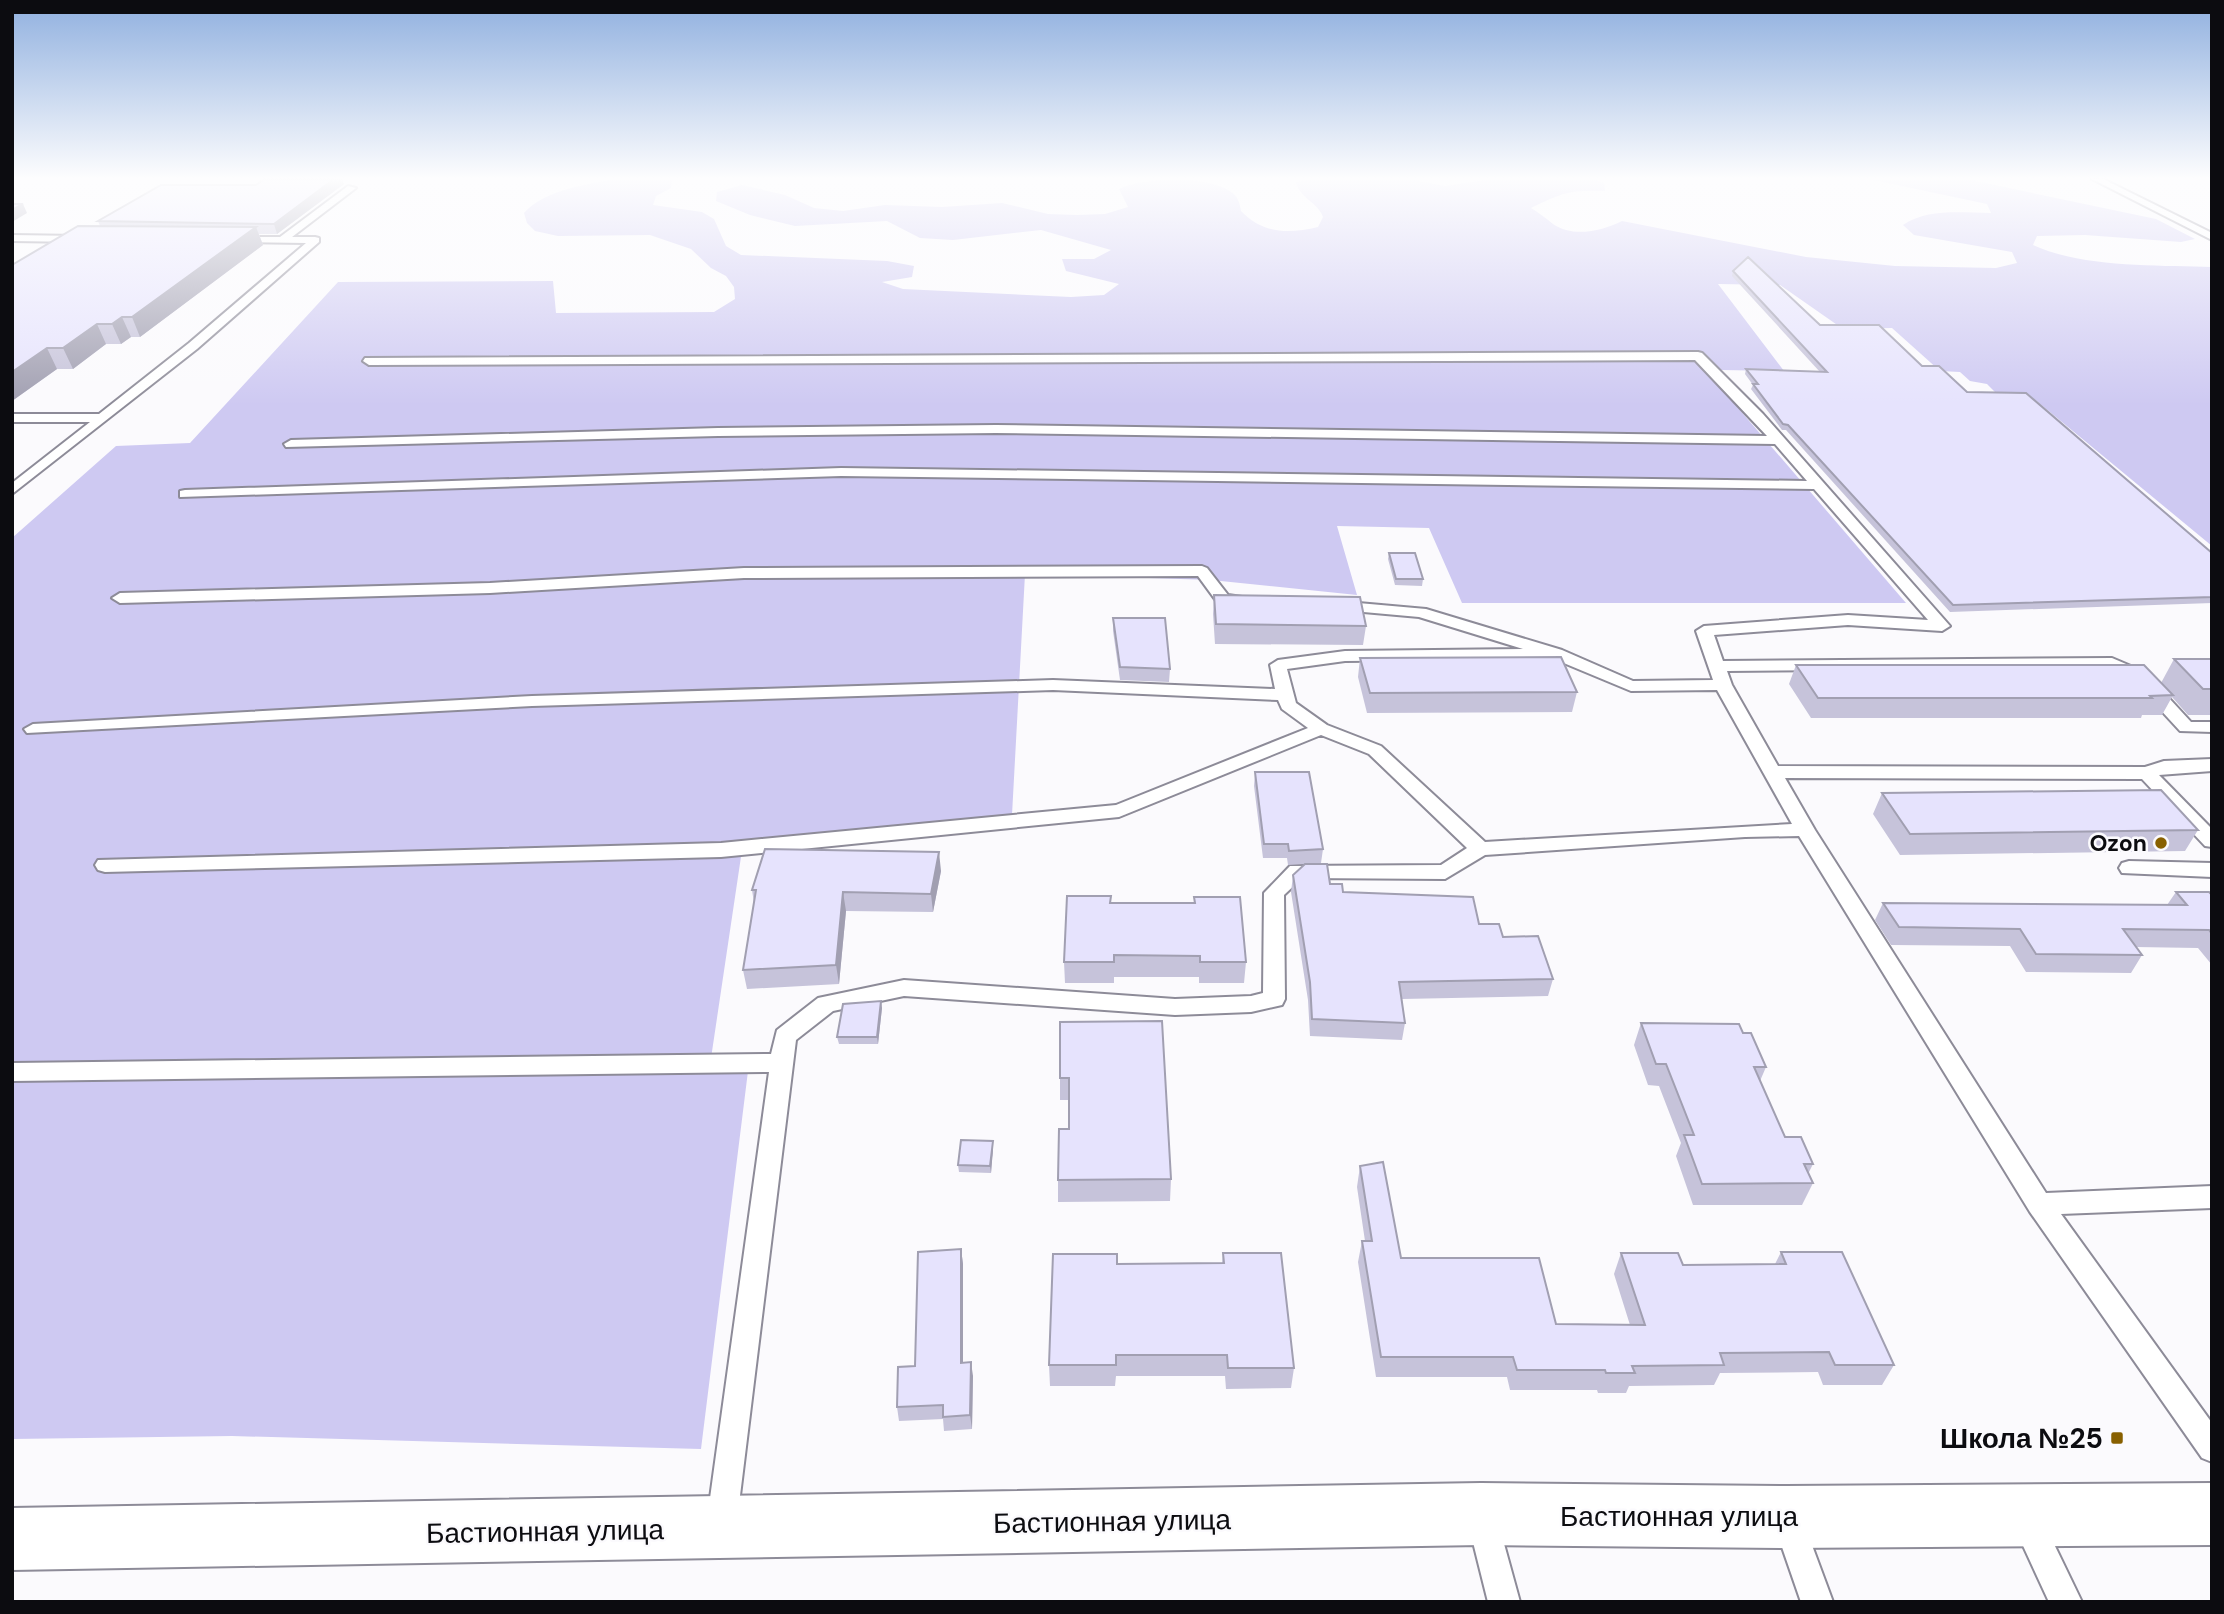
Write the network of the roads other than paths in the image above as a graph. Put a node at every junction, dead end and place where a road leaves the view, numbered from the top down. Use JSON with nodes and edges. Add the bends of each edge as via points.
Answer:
{"nodes":[{"id":1,"x":299,"y":254,"type":"edge"},
{"id":2,"x":369,"y":361,"type":"dead end"},
{"id":3,"x":12,"y":418,"type":"edge"},
{"id":4,"x":101,"y":418,"type":"junction"},
{"id":5,"x":1778,"y":440,"type":"junction"},
{"id":6,"x":291,"y":444,"type":"dead end"},
{"id":7,"x":1818,"y":485,"type":"junction"},
{"id":8,"x":12,"y":490,"type":"edge"},
{"id":9,"x":185,"y":494,"type":"dead end"},
{"id":10,"x":120,"y":598,"type":"dead end"},
{"id":11,"x":1265,"y":602,"type":"edge"},
{"id":12,"x":1320,"y":605,"type":"edge"},
{"id":13,"x":1556,"y":654,"type":"junction"},
{"id":14,"x":1720,"y":676,"type":"junction"},
{"id":15,"x":1286,"y":695,"type":"junction"},
{"id":16,"x":2212,"y":727,"type":"edge"},
{"id":17,"x":33,"y":729,"type":"dead end"},
{"id":18,"x":1321,"y":729,"type":"junction"},
{"id":19,"x":2212,"y":765,"type":"edge"},
{"id":20,"x":1774,"y":772,"type":"junction"},
{"id":21,"x":2147,"y":773,"type":"junction"},
{"id":22,"x":1805,"y":830,"type":"junction"},
{"id":23,"x":2212,"y":841,"type":"edge"},
{"id":24,"x":1480,"y":849,"type":"junction"},
{"id":25,"x":105,"y":865,"type":"dead end"},
{"id":26,"x":2129,"y":868,"type":"dead end"},
{"id":27,"x":2212,"y":870,"type":"edge"},
{"id":28,"x":782,"y":1063,"type":"junction"},
{"id":29,"x":12,"y":1072,"type":"edge"},
{"id":30,"x":2212,"y":1197,"type":"edge"},
{"id":31,"x":2039,"y":1204,"type":"junction"},
{"id":32,"x":2212,"y":1448,"type":"edge"},
{"id":33,"x":1481,"y":1514,"type":"junction"},
{"id":34,"x":2212,"y":1514,"type":"edge"},
{"id":35,"x":2024,"y":1515,"type":"junction"},
{"id":36,"x":1786,"y":1517,"type":"junction"},
{"id":37,"x":720,"y":1528,"type":"junction"},
{"id":38,"x":12,"y":1539,"type":"edge"},
{"id":39,"x":1504,"y":1602,"type":"edge"},
{"id":40,"x":1817,"y":1602,"type":"edge"},
{"id":41,"x":2066,"y":1602,"type":"edge"}],
"edges":[{"from":1,"to":4,"type":"lane"},
{"from":2,"to":5,"type":"lane","via":[[1698,356]]},
{"from":3,"to":4,"type":"lane"},
{"from":4,"to":8,"type":"lane"},
{"from":5,"to":6,"type":"lane","via":[[996,429]]},
{"from":5,"to":7,"type":"lane"},
{"from":7,"to":9,"type":"lane","via":[[841,472]]},
{"from":7,"to":14,"type":"lane","via":[[1942,626],[1848,620],[1704,631]]},
{"from":10,"to":11,"type":"lane","via":[[490,588],[744,573],[1202,571],[1223,600]]},
{"from":12,"to":13,"type":"lane","via":[[1419,612]]},
{"from":13,"to":14,"type":"lane","via":[[1631,685]]},
{"from":13,"to":15,"type":"lane","via":[[1345,656],[1278,665]]},
{"from":14,"to":16,"type":"lane","via":[[2112,663],[2139,676],[2186,727]]},
{"from":14,"to":20,"type":"lane"},
{"from":15,"to":17,"type":"lane","via":[[1026,686],[532,701]]},
{"from":15,"to":18,"type":"lane","via":[[1288,705]]},
{"from":18,"to":24,"type":"lane","via":[[1375,750]]},
{"from":18,"to":25,"type":"lane","via":[[1118,811],[721,850]]},
{"from":19,"to":21,"type":"lane","via":[[2164,767]]},
{"from":20,"to":21,"type":"lane"},
{"from":20,"to":22,"type":"lane"},
{"from":21,"to":23,"type":"lane"},
{"from":22,"to":24,"type":"lane"},
{"from":22,"to":31,"type":"lane"},
{"from":24,"to":28,"type":"lane","via":[[1445,872],[1297,871],[1274,893],[1274,999],[1175,1007],[904,988],[826,1004],[785,1036]]},
{"from":26,"to":27,"type":"lane"},
{"from":28,"to":29,"type":"lane"},
{"from":28,"to":37,"type":"lane"},
{"from":30,"to":31,"type":"lane"},
{"from":31,"to":32,"type":"lane"},
{"from":33,"to":36,"type":"street","name":"Бастионная улица"},
{"from":33,"to":37,"type":"street","name":"Бастионная улица"},
{"from":33,"to":39,"type":"lane"},
{"from":34,"to":35,"type":"street","name":"Бастионная улица"},
{"from":35,"to":36,"type":"street","name":"Бастионная улица"},
{"from":35,"to":41,"type":"lane"},
{"from":36,"to":40,"type":"lane"},
{"from":37,"to":38,"type":"street","name":"Бастионная улица"}]}
